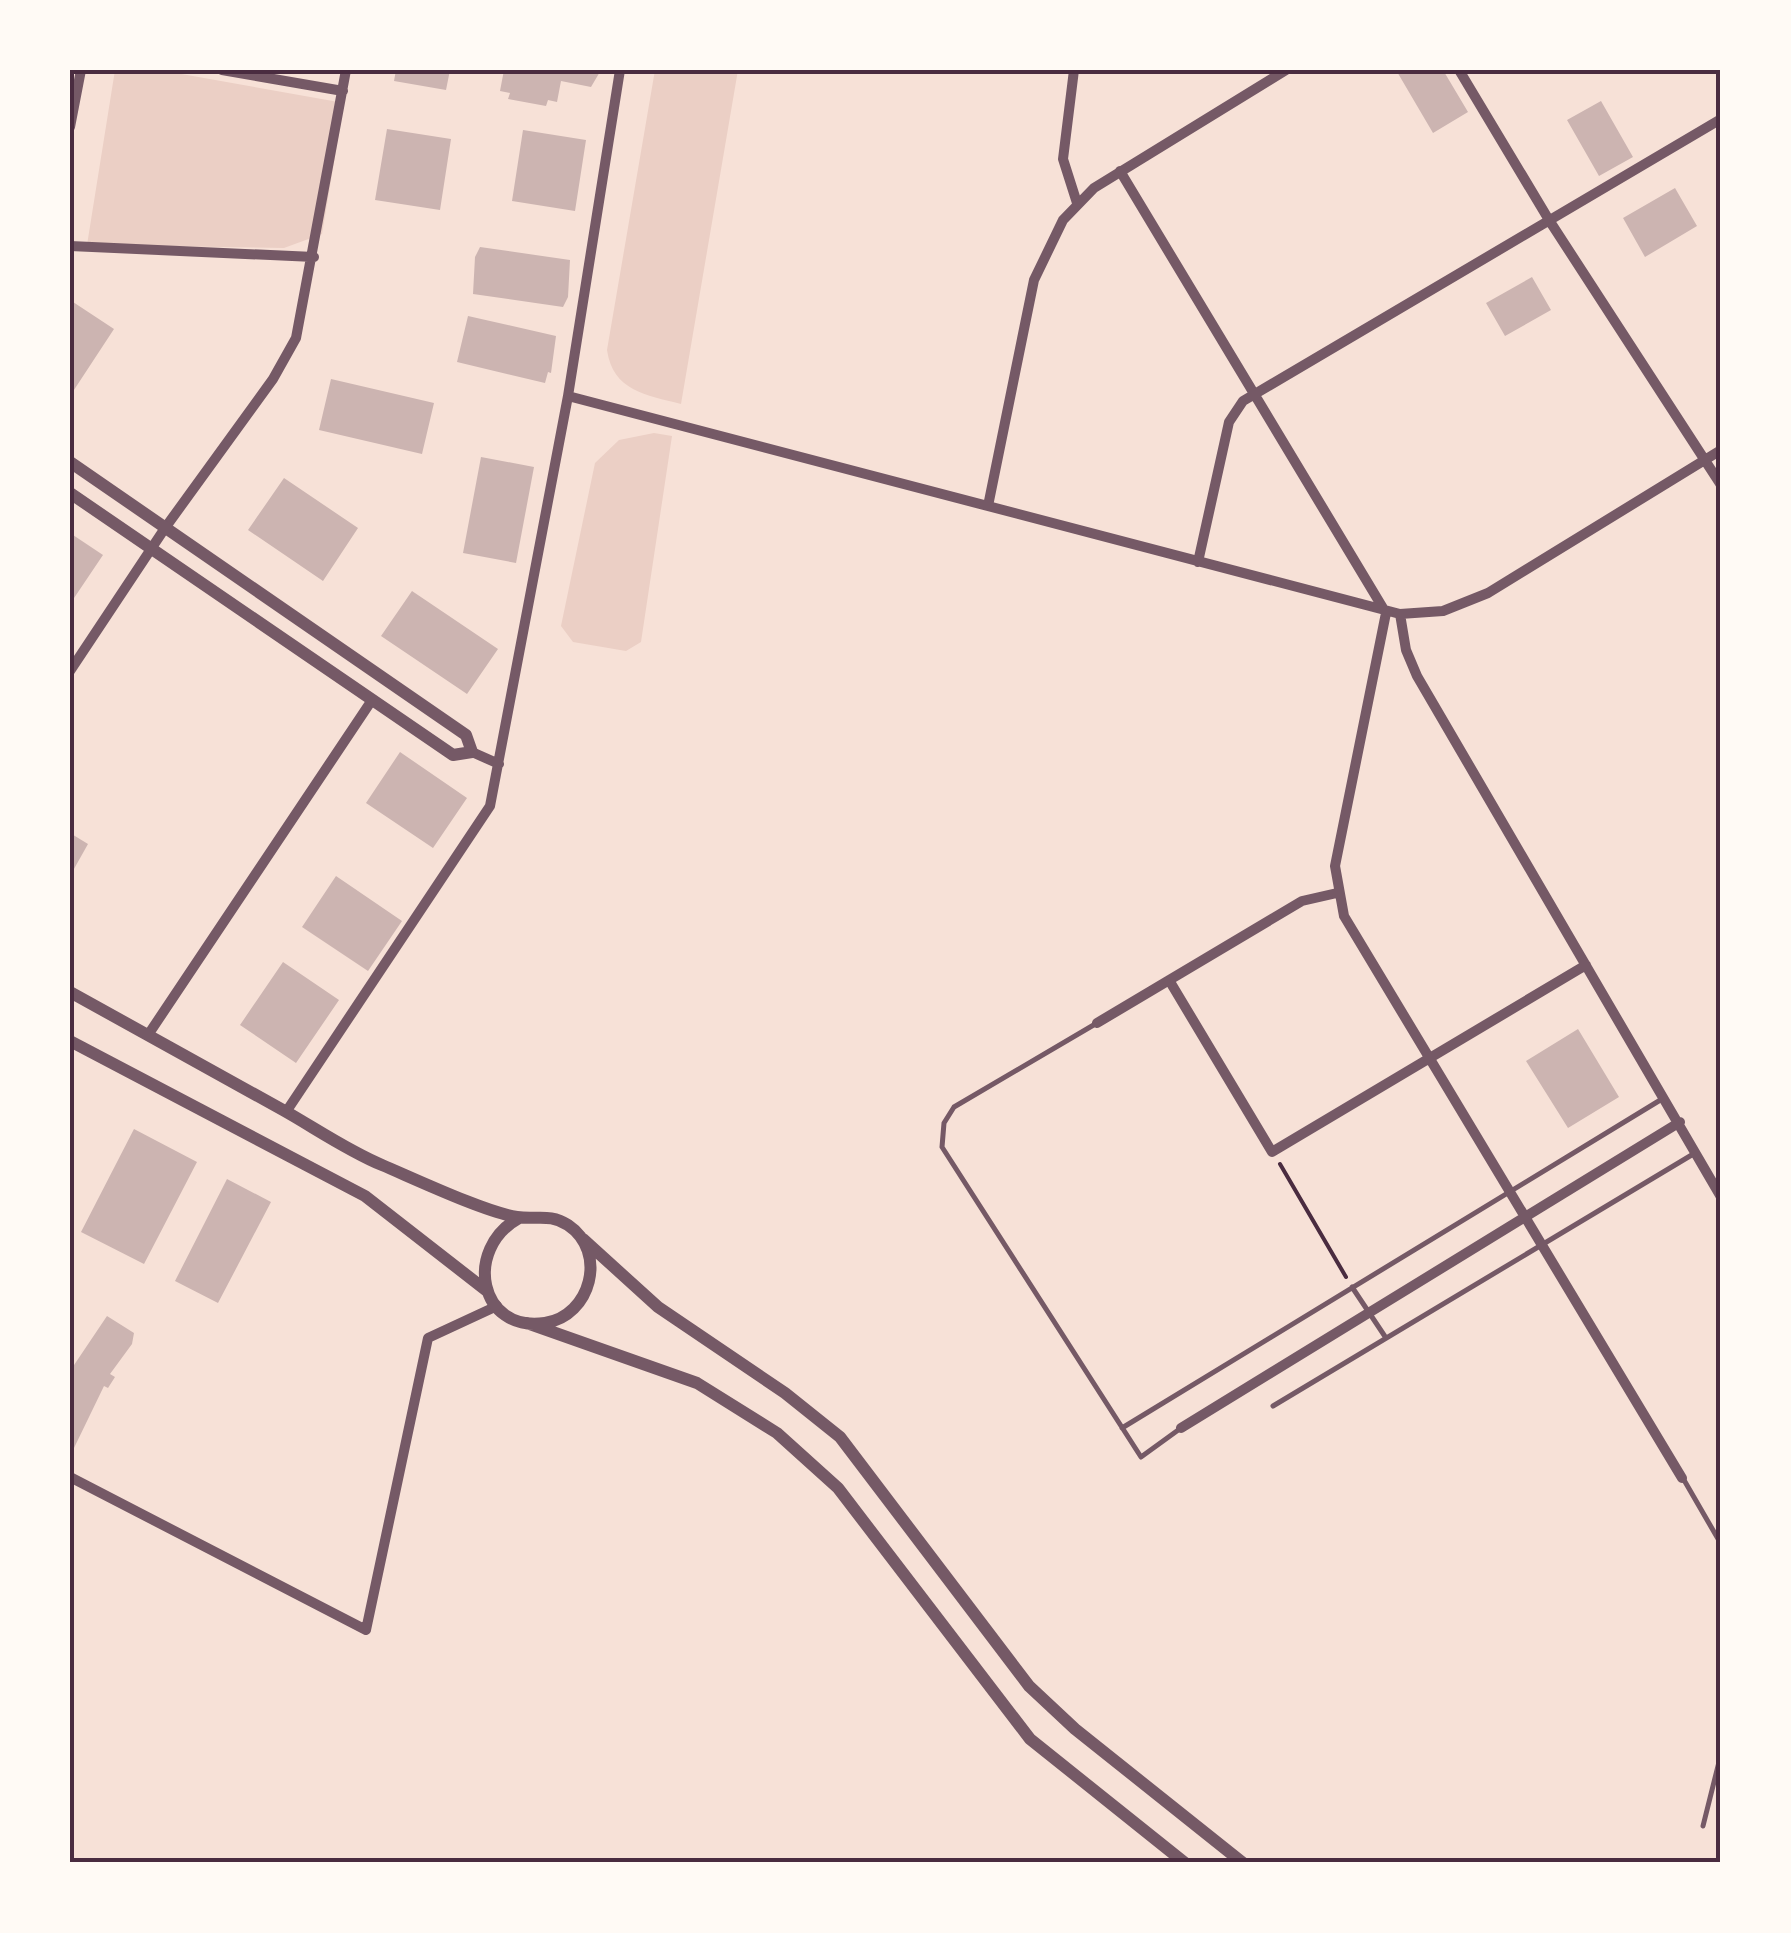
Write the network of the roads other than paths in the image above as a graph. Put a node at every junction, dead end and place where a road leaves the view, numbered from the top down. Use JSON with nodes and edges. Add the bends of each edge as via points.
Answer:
{"nodes":[{"id":1,"x":81,"y":70,"type":"edge"},
{"id":2,"x":222,"y":70,"type":"edge"},
{"id":3,"x":346,"y":70,"type":"edge"},
{"id":4,"x":620,"y":70,"type":"edge"},
{"id":5,"x":1074,"y":70,"type":"edge"},
{"id":6,"x":1286,"y":70,"type":"edge"},
{"id":7,"x":1459,"y":70,"type":"edge"},
{"id":8,"x":343,"y":91,"type":"junction"},
{"id":9,"x":1721,"y":118,"type":"edge"},
{"id":10,"x":70,"y":127,"type":"edge"},
{"id":11,"x":1120,"y":171,"type":"junction"},
{"id":12,"x":1077,"y":203,"type":"junction"},
{"id":13,"x":1549,"y":220,"type":"junction"},
{"id":14,"x":70,"y":246,"type":"edge"},
{"id":15,"x":314,"y":258,"type":"junction"},
{"id":16,"x":1256,"y":394,"type":"junction"},
{"id":17,"x":568,"y":396,"type":"junction"},
{"id":18,"x":1721,"y":450,"type":"edge"},
{"id":19,"x":1707,"y":459,"type":"junction"},
{"id":20,"x":70,"y":462,"type":"edge"},
{"id":21,"x":1721,"y":485,"type":"edge"},
{"id":22,"x":70,"y":493,"type":"edge"},
{"id":23,"x":988,"y":506,"type":"junction"},
{"id":24,"x":164,"y":528,"type":"junction"},
{"id":25,"x":151,"y":550,"type":"junction"},
{"id":26,"x":1198,"y":562,"type":"junction"},
{"id":27,"x":1386,"y":613,"type":"junction"},
{"id":28,"x":1400,"y":614,"type":"junction"},
{"id":29,"x":70,"y":671,"type":"edge"},
{"id":30,"x":372,"y":700,"type":"junction"},
{"id":31,"x":472,"y":752,"type":"junction"},
{"id":32,"x":498,"y":764,"type":"junction"},
{"id":33,"x":1337,"y":893,"type":"junction"},
{"id":34,"x":1586,"y":965,"type":"junction"},
{"id":35,"x":1169,"y":980,"type":"junction"},
{"id":36,"x":70,"y":992,"type":"edge"},
{"id":37,"x":1097,"y":1022,"type":"joint"},
{"id":38,"x":148,"y":1035,"type":"junction"},
{"id":39,"x":70,"y":1041,"type":"edge"},
{"id":40,"x":1429,"y":1057,"type":"junction"},
{"id":41,"x":1665,"y":1096,"type":"junction"},
{"id":42,"x":286,"y":1112,"type":"junction"},
{"id":43,"x":1680,"y":1122,"type":"junction"},
{"id":44,"x":1697,"y":1152,"type":"junction"},
{"id":45,"x":1509,"y":1191,"type":"junction"},
{"id":46,"x":1721,"y":1197,"type":"edge"},
{"id":47,"x":1525,"y":1217,"type":"junction"},
{"id":48,"x":520,"y":1218,"type":"junction"},
{"id":49,"x":582,"y":1239,"type":"junction"},
{"id":50,"x":1542,"y":1245,"type":"junction"},
{"id":51,"x":1352,"y":1287,"type":"junction"},
{"id":52,"x":487,"y":1291,"type":"junction"},
{"id":53,"x":497,"y":1306,"type":"junction"},
{"id":54,"x":1369,"y":1313,"type":"junction"},
{"id":55,"x":528,"y":1323,"type":"junction"},
{"id":56,"x":1386,"y":1338,"type":"junction"},
{"id":57,"x":1274,"y":1406,"type":"dead end"},
{"id":58,"x":1122,"y":1428,"type":"junction"},
{"id":59,"x":1181,"y":1428,"type":"joint"},
{"id":60,"x":70,"y":1478,"type":"edge"},
{"id":61,"x":1682,"y":1478,"type":"joint"},
{"id":62,"x":1721,"y":1544,"type":"edge"},
{"id":63,"x":1721,"y":1754,"type":"edge"},
{"id":64,"x":1703,"y":1826,"type":"dead end"},
{"id":65,"x":1186,"y":1863,"type":"edge"},
{"id":66,"x":1243,"y":1863,"type":"edge"}],
"edges":[{"from":1,"to":10,"type":"street"},
{"from":2,"to":8,"type":"street"},
{"from":3,"to":8,"type":"street"},
{"from":4,"to":17,"type":"street"},
{"from":5,"to":12,"type":"street","via":[[1064,159]]},
{"from":6,"to":11,"type":"street"},
{"from":7,"to":13,"type":"street"},
{"from":8,"to":15,"type":"street"},
{"from":9,"to":13,"type":"street"},
{"from":11,"to":12,"type":"street"},
{"from":11,"to":16,"type":"street"},
{"from":12,"to":23,"type":"street","via":[[1051,239],[1034,280]]},
{"from":13,"to":16,"type":"street"},
{"from":13,"to":19,"type":"street"},
{"from":14,"to":15,"type":"street"},
{"from":15,"to":24,"type":"street","via":[[286,359]]},
{"from":16,"to":26,"type":"street","via":[[1229,422]]},
{"from":16,"to":27,"type":"street"},
{"from":17,"to":23,"type":"street"},
{"from":17,"to":32,"type":"street"},
{"from":18,"to":19,"type":"street"},
{"from":19,"to":21,"type":"street"},
{"from":19,"to":28,"type":"street","via":[[1488,593],[1443,611]]},
{"from":20,"to":24,"type":"street"},
{"from":22,"to":25,"type":"street"},
{"from":23,"to":26,"type":"street"},
{"from":24,"to":25,"type":"street"},
{"from":24,"to":31,"type":"street","via":[[466,736]]},
{"from":25,"to":29,"type":"street"},
{"from":25,"to":30,"type":"street"},
{"from":26,"to":27,"type":"street"},
{"from":27,"to":28,"type":"street"},
{"from":27,"to":33,"type":"street","via":[[1337,853]]},
{"from":28,"to":34,"type":"street","via":[[1417,676]]},
{"from":30,"to":31,"type":"street","via":[[453,755]]},
{"from":30,"to":38,"type":"street"},
{"from":31,"to":32,"type":"street"},
{"from":32,"to":42,"type":"street","via":[[486,816]]},
{"from":33,"to":35,"type":"street","via":[[1302,901]]},
{"from":33,"to":40,"type":"street"},
{"from":34,"to":40,"type":"street"},
{"from":34,"to":41,"type":"street"},
{"from":35,"to":37,"type":"street"},
{"from":35,"to":40,"type":"street","via":[[1272,1152]]},
{"from":36,"to":38,"type":"street"},
{"from":37,"to":58,"type":"lane","via":[[954,1107],[941,1140]]},
{"from":38,"to":42,"type":"street"},
{"from":39,"to":52,"type":"street","via":[[365,1196]]},
{"from":40,"to":45,"type":"street"},
{"from":41,"to":43,"type":"street"},
{"from":41,"to":45,"type":"lane"},
{"from":42,"to":48,"type":"street","via":[[379,1164]]},
{"from":43,"to":44,"type":"street"},
{"from":43,"to":47,"type":"street"},
{"from":44,"to":46,"type":"street"},
{"from":44,"to":50,"type":"lane"},
{"from":45,"to":47,"type":"street"},
{"from":45,"to":51,"type":"lane"},
{"from":47,"to":50,"type":"street"},
{"from":47,"to":54,"type":"street"},
{"from":48,"to":49,"type":"street","via":[[554,1218]]},
{"from":48,"to":52,"type":"street","via":[[492,1240],[484,1256]]},
{"from":49,"to":55,"type":"street","via":[[590,1256],[587,1291],[562,1317]]},
{"from":49,"to":66,"type":"street","via":[[658,1306],[840,1437],[1029,1686]]},
{"from":50,"to":56,"type":"lane"},
{"from":50,"to":61,"type":"street"},
{"from":51,"to":54,"type":"lane"},
{"from":51,"to":58,"type":"lane"},
{"from":52,"to":53,"type":"street"},
{"from":53,"to":55,"type":"street"},
{"from":53,"to":60,"type":"street","via":[[428,1338],[366,1630]]},
{"from":54,"to":56,"type":"lane"},
{"from":54,"to":59,"type":"street"},
{"from":55,"to":65,"type":"street","via":[[697,1383],[777,1433],[838,1488],[1030,1738]]},
{"from":56,"to":57,"type":"lane"},
{"from":58,"to":59,"type":"lane","via":[[1141,1457]]},
{"from":61,"to":62,"type":"lane"},
{"from":63,"to":64,"type":"lane"}]}
